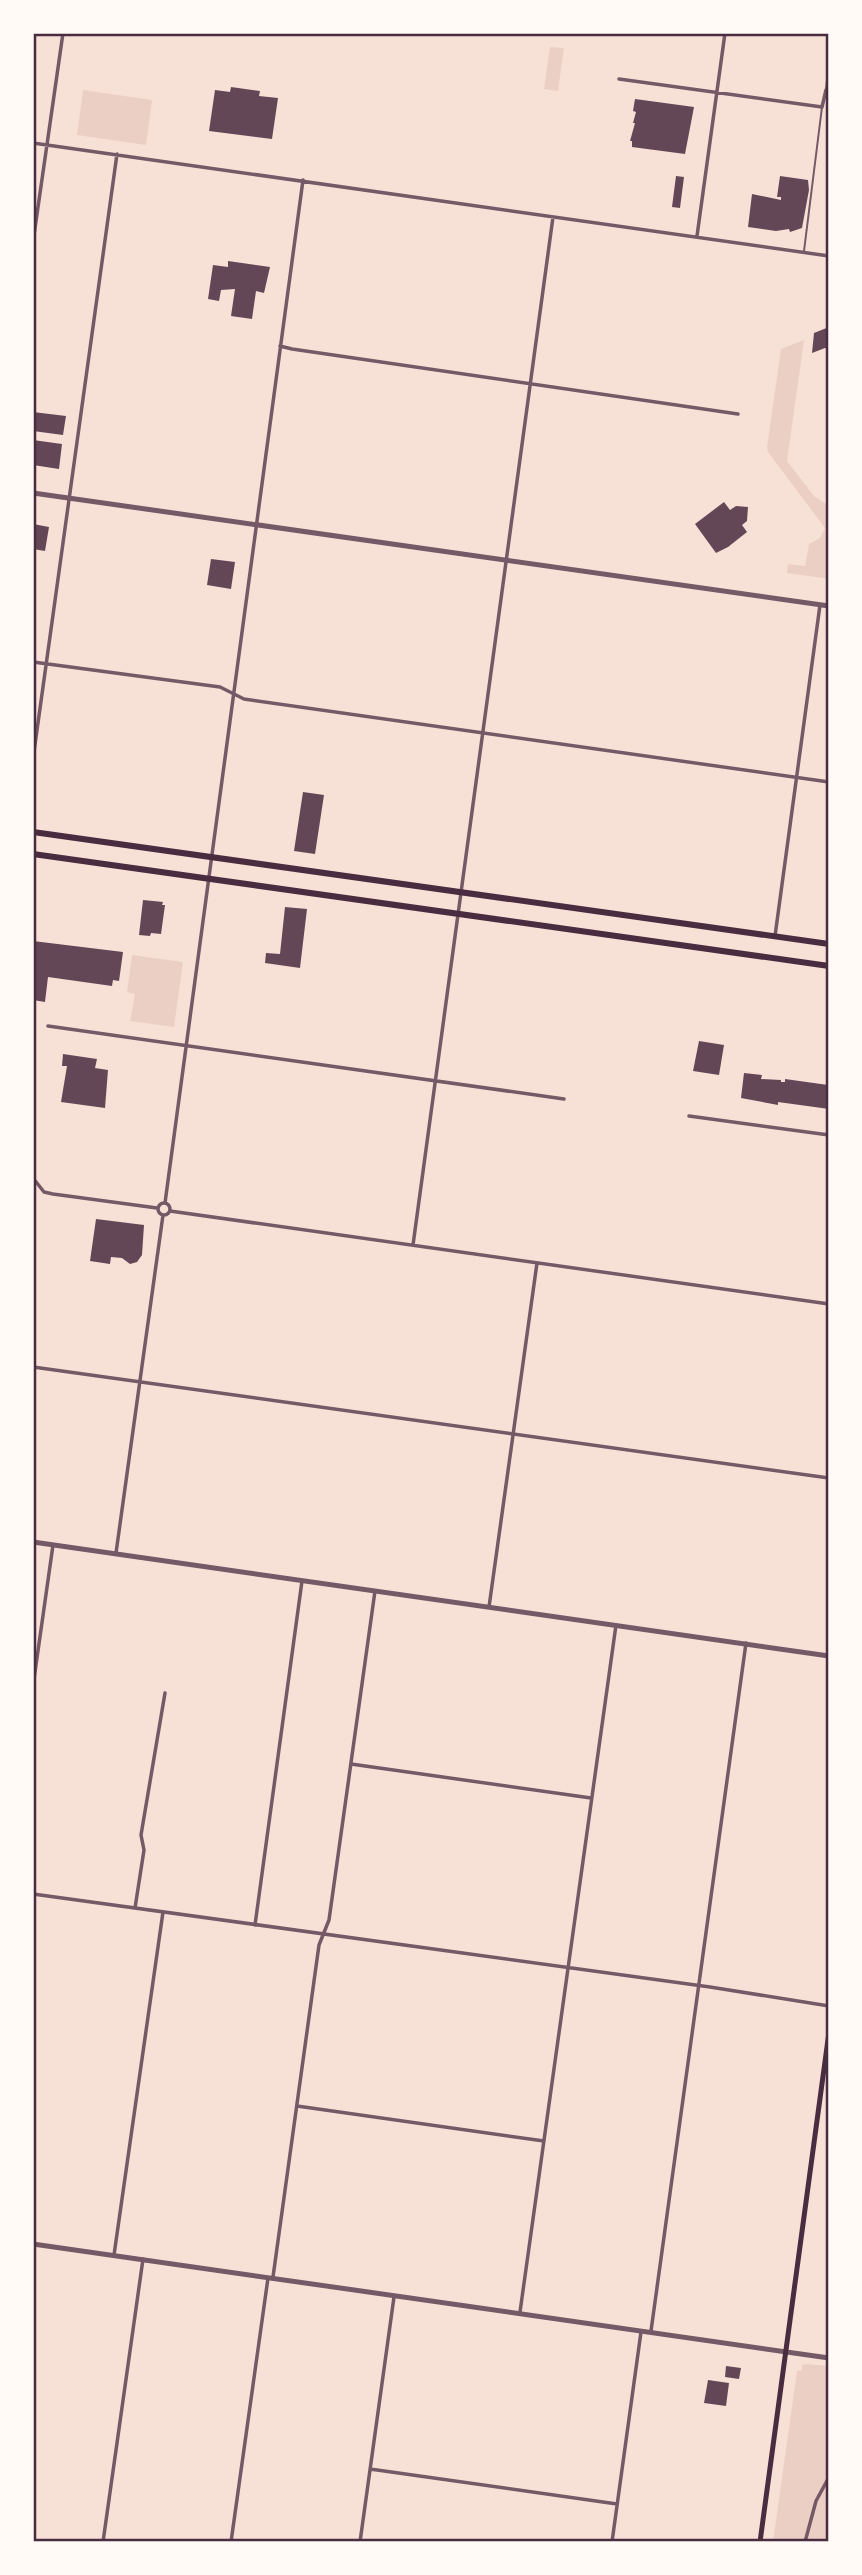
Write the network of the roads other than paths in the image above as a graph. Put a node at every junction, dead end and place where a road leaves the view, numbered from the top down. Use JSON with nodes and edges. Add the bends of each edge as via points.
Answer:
{"nodes":[{"id":1,"x":63,"y":33,"type":"edge"},
{"id":2,"x":724,"y":33,"type":"edge"},
{"id":3,"x":829,"y":62,"type":"edge"},
{"id":4,"x":619,"y":79,"type":"dead end"},
{"id":5,"x":827,"y":90,"type":"edge"},
{"id":6,"x":716,"y":92,"type":"junction"},
{"id":7,"x":822,"y":107,"type":"junction"},
{"id":8,"x":33,"y":143,"type":"edge"},
{"id":9,"x":47,"y":144,"type":"junction"},
{"id":10,"x":117,"y":154,"type":"junction"},
{"id":11,"x":303,"y":180,"type":"junction"},
{"id":12,"x":554,"y":216,"type":"junction"},
{"id":13,"x":697,"y":236,"type":"junction"},
{"id":14,"x":33,"y":242,"type":"edge"},
{"id":15,"x":803,"y":252,"type":"junction"},
{"id":16,"x":829,"y":256,"type":"edge"},
{"id":17,"x":281,"y":346,"type":"junction"},
{"id":18,"x":530,"y":384,"type":"junction"},
{"id":19,"x":738,"y":414,"type":"dead end"},
{"id":20,"x":33,"y":493,"type":"edge"},
{"id":21,"x":69,"y":498,"type":"junction"},
{"id":22,"x":256,"y":525,"type":"junction"},
{"id":23,"x":506,"y":560,"type":"junction"},
{"id":24,"x":820,"y":605,"type":"junction"},
{"id":25,"x":829,"y":606,"type":"edge"},
{"id":26,"x":33,"y":662,"type":"edge"},
{"id":27,"x":46,"y":663,"type":"junction"},
{"id":28,"x":233,"y":693,"type":"junction"},
{"id":29,"x":482,"y":733,"type":"junction"},
{"id":30,"x":33,"y":759,"type":"edge"},
{"id":31,"x":797,"y":778,"type":"junction"},
{"id":32,"x":829,"y":782,"type":"edge"},
{"id":33,"x":33,"y":832,"type":"edge"},
{"id":34,"x":33,"y":854,"type":"edge"},
{"id":35,"x":210,"y":858,"type":"junction"},
{"id":36,"x":207,"y":878,"type":"junction"},
{"id":37,"x":460,"y":892,"type":"junction"},
{"id":38,"x":457,"y":914,"type":"junction"},
{"id":39,"x":775,"y":937,"type":"junction"},
{"id":40,"x":829,"y":944,"type":"edge"},
{"id":41,"x":829,"y":966,"type":"edge"},
{"id":42,"x":48,"y":1027,"type":"dead end"},
{"id":43,"x":186,"y":1046,"type":"junction"},
{"id":44,"x":435,"y":1081,"type":"junction"},
{"id":45,"x":564,"y":1099,"type":"dead end"},
{"id":46,"x":689,"y":1116,"type":"dead end"},
{"id":47,"x":829,"y":1136,"type":"edge"},
{"id":48,"x":33,"y":1178,"type":"edge"},
{"id":49,"x":165,"y":1203,"type":"junction"},
{"id":50,"x":158,"y":1209,"type":"junction"},
{"id":51,"x":170,"y":1211,"type":"junction"},
{"id":52,"x":163,"y":1215,"type":"junction"},
{"id":53,"x":413,"y":1245,"type":"junction"},
{"id":54,"x":537,"y":1263,"type":"junction"},
{"id":55,"x":829,"y":1304,"type":"edge"},
{"id":56,"x":33,"y":1367,"type":"edge"},
{"id":57,"x":140,"y":1381,"type":"junction"},
{"id":58,"x":513,"y":1434,"type":"junction"},
{"id":59,"x":829,"y":1478,"type":"edge"},
{"id":60,"x":33,"y":1542,"type":"edge"},
{"id":61,"x":53,"y":1545,"type":"junction"},
{"id":62,"x":116,"y":1554,"type":"junction"},
{"id":63,"x":302,"y":1581,"type":"junction"},
{"id":64,"x":375,"y":1591,"type":"junction"},
{"id":65,"x":489,"y":1607,"type":"junction"},
{"id":66,"x":616,"y":1625,"type":"junction"},
{"id":67,"x":747,"y":1643,"type":"junction"},
{"id":68,"x":829,"y":1656,"type":"edge"},
{"id":69,"x":33,"y":1686,"type":"edge"},
{"id":70,"x":165,"y":1693,"type":"dead end"},
{"id":71,"x":351,"y":1764,"type":"junction"},
{"id":72,"x":591,"y":1798,"type":"junction"},
{"id":73,"x":33,"y":1894,"type":"edge"},
{"id":74,"x":135,"y":1908,"type":"junction"},
{"id":75,"x":163,"y":1912,"type":"junction"},
{"id":76,"x":255,"y":1925,"type":"junction"},
{"id":77,"x":324,"y":1935,"type":"junction"},
{"id":78,"x":568,"y":1968,"type":"junction"},
{"id":79,"x":699,"y":1986,"type":"junction"},
{"id":80,"x":829,"y":2006,"type":"edge"},
{"id":81,"x":829,"y":2032,"type":"edge"},
{"id":82,"x":297,"y":2106,"type":"junction"},
{"id":83,"x":544,"y":2141,"type":"junction"},
{"id":84,"x":33,"y":2244,"type":"edge"},
{"id":85,"x":114,"y":2255,"type":"junction"},
{"id":86,"x":143,"y":2259,"type":"junction"},
{"id":87,"x":271,"y":2277,"type":"junction"},
{"id":88,"x":394,"y":2295,"type":"junction"},
{"id":89,"x":520,"y":2312,"type":"junction"},
{"id":90,"x":642,"y":2330,"type":"junction"},
{"id":91,"x":651,"y":2331,"type":"junction"},
{"id":92,"x":785,"y":2351,"type":"junction"},
{"id":93,"x":829,"y":2358,"type":"edge"},
{"id":94,"x":370,"y":2469,"type":"junction"},
{"id":95,"x":829,"y":2477,"type":"edge"},
{"id":96,"x":617,"y":2504,"type":"junction"},
{"id":97,"x":103,"y":2542,"type":"edge"},
{"id":98,"x":231,"y":2542,"type":"edge"},
{"id":99,"x":359,"y":2542,"type":"edge"},
{"id":100,"x":612,"y":2542,"type":"edge"},
{"id":101,"x":760,"y":2542,"type":"edge"},
{"id":102,"x":805,"y":2542,"type":"edge"}],
"edges":[{"from":1,"to":9,"type":"street"},
{"from":2,"to":6,"type":"street"},
{"from":3,"to":5,"type":"lane"},
{"from":4,"to":6,"type":"street"},
{"from":5,"to":7,"type":"street"},
{"from":6,"to":7,"type":"street"},
{"from":6,"to":13,"type":"street"},
{"from":7,"to":15,"type":"lane"},
{"from":8,"to":9,"type":"street"},
{"from":9,"to":10,"type":"street"},
{"from":9,"to":14,"type":"street"},
{"from":10,"to":11,"type":"street"},
{"from":10,"to":21,"type":"street"},
{"from":11,"to":12,"type":"street"},
{"from":11,"to":17,"type":"street"},
{"from":12,"to":13,"type":"street"},
{"from":12,"to":18,"type":"street"},
{"from":13,"to":15,"type":"street"},
{"from":15,"to":16,"type":"street"},
{"from":17,"to":18,"type":"street"},
{"from":17,"to":22,"type":"street"},
{"from":18,"to":19,"type":"street"},
{"from":18,"to":23,"type":"street"},
{"from":20,"to":21,"type":"street"},
{"from":21,"to":22,"type":"street"},
{"from":21,"to":27,"type":"street"},
{"from":22,"to":23,"type":"street"},
{"from":22,"to":28,"type":"street"},
{"from":23,"to":24,"type":"street"},
{"from":23,"to":29,"type":"street"},
{"from":24,"to":25,"type":"street"},
{"from":24,"to":31,"type":"street"},
{"from":26,"to":27,"type":"street"},
{"from":27,"to":28,"type":"street","via":[[220,687]]},
{"from":27,"to":30,"type":"street"},
{"from":28,"to":29,"type":"street","via":[[244,699]]},
{"from":28,"to":35,"type":"street"},
{"from":29,"to":31,"type":"street"},
{"from":29,"to":37,"type":"street"},
{"from":31,"to":32,"type":"street"},
{"from":31,"to":39,"type":"street"},
{"from":33,"to":35,"type":"main road"},
{"from":34,"to":36,"type":"main road"},
{"from":35,"to":36,"type":"street"},
{"from":35,"to":37,"type":"main road"},
{"from":36,"to":38,"type":"main road"},
{"from":36,"to":43,"type":"street"},
{"from":37,"to":38,"type":"street"},
{"from":37,"to":39,"type":"main road"},
{"from":38,"to":41,"type":"main road"},
{"from":38,"to":44,"type":"street"},
{"from":39,"to":40,"type":"main road"},
{"from":42,"to":43,"type":"street"},
{"from":43,"to":44,"type":"street"},
{"from":43,"to":49,"type":"street"},
{"from":44,"to":45,"type":"street"},
{"from":44,"to":53,"type":"street"},
{"from":46,"to":47,"type":"street"},
{"from":48,"to":50,"type":"street","via":[[44,1192]]},
{"from":49,"to":50,"type":"street"},
{"from":49,"to":51,"type":"street"},
{"from":50,"to":52,"type":"street"},
{"from":51,"to":52,"type":"street"},
{"from":51,"to":53,"type":"street"},
{"from":52,"to":57,"type":"street"},
{"from":53,"to":54,"type":"street"},
{"from":54,"to":55,"type":"street"},
{"from":54,"to":58,"type":"street"},
{"from":56,"to":57,"type":"street"},
{"from":57,"to":58,"type":"street"},
{"from":57,"to":62,"type":"street"},
{"from":58,"to":59,"type":"street"},
{"from":58,"to":65,"type":"street"},
{"from":60,"to":61,"type":"street"},
{"from":61,"to":62,"type":"street"},
{"from":61,"to":69,"type":"street"},
{"from":62,"to":63,"type":"street"},
{"from":63,"to":64,"type":"street"},
{"from":63,"to":76,"type":"street"},
{"from":64,"to":65,"type":"street"},
{"from":64,"to":71,"type":"street"},
{"from":65,"to":66,"type":"street"},
{"from":66,"to":67,"type":"street"},
{"from":66,"to":72,"type":"street"},
{"from":67,"to":68,"type":"street"},
{"from":67,"to":79,"type":"street"},
{"from":70,"to":74,"type":"street","via":[[141,1835],[144,1850]]},
{"from":71,"to":72,"type":"street"},
{"from":71,"to":77,"type":"street"},
{"from":72,"to":78,"type":"street"},
{"from":73,"to":74,"type":"street"},
{"from":74,"to":75,"type":"street"},
{"from":75,"to":76,"type":"street"},
{"from":75,"to":85,"type":"street"},
{"from":76,"to":77,"type":"street"},
{"from":77,"to":78,"type":"street"},
{"from":77,"to":82,"type":"street"},
{"from":78,"to":79,"type":"street"},
{"from":78,"to":83,"type":"street"},
{"from":79,"to":80,"type":"street"},
{"from":79,"to":91,"type":"street"},
{"from":81,"to":92,"type":"main road"},
{"from":82,"to":83,"type":"street"},
{"from":82,"to":87,"type":"street"},
{"from":83,"to":89,"type":"street"},
{"from":84,"to":85,"type":"street"},
{"from":85,"to":86,"type":"street"},
{"from":86,"to":87,"type":"street"},
{"from":86,"to":97,"type":"street"},
{"from":87,"to":88,"type":"street"},
{"from":87,"to":98,"type":"street"},
{"from":88,"to":89,"type":"street"},
{"from":88,"to":94,"type":"street"},
{"from":89,"to":90,"type":"street"},
{"from":90,"to":91,"type":"street"},
{"from":90,"to":96,"type":"street"},
{"from":91,"to":92,"type":"street"},
{"from":92,"to":93,"type":"street"},
{"from":92,"to":101,"type":"main road"},
{"from":94,"to":96,"type":"street"},
{"from":94,"to":99,"type":"street"},
{"from":95,"to":102,"type":"street","via":[[816,2501]]},
{"from":96,"to":100,"type":"street"}]}
